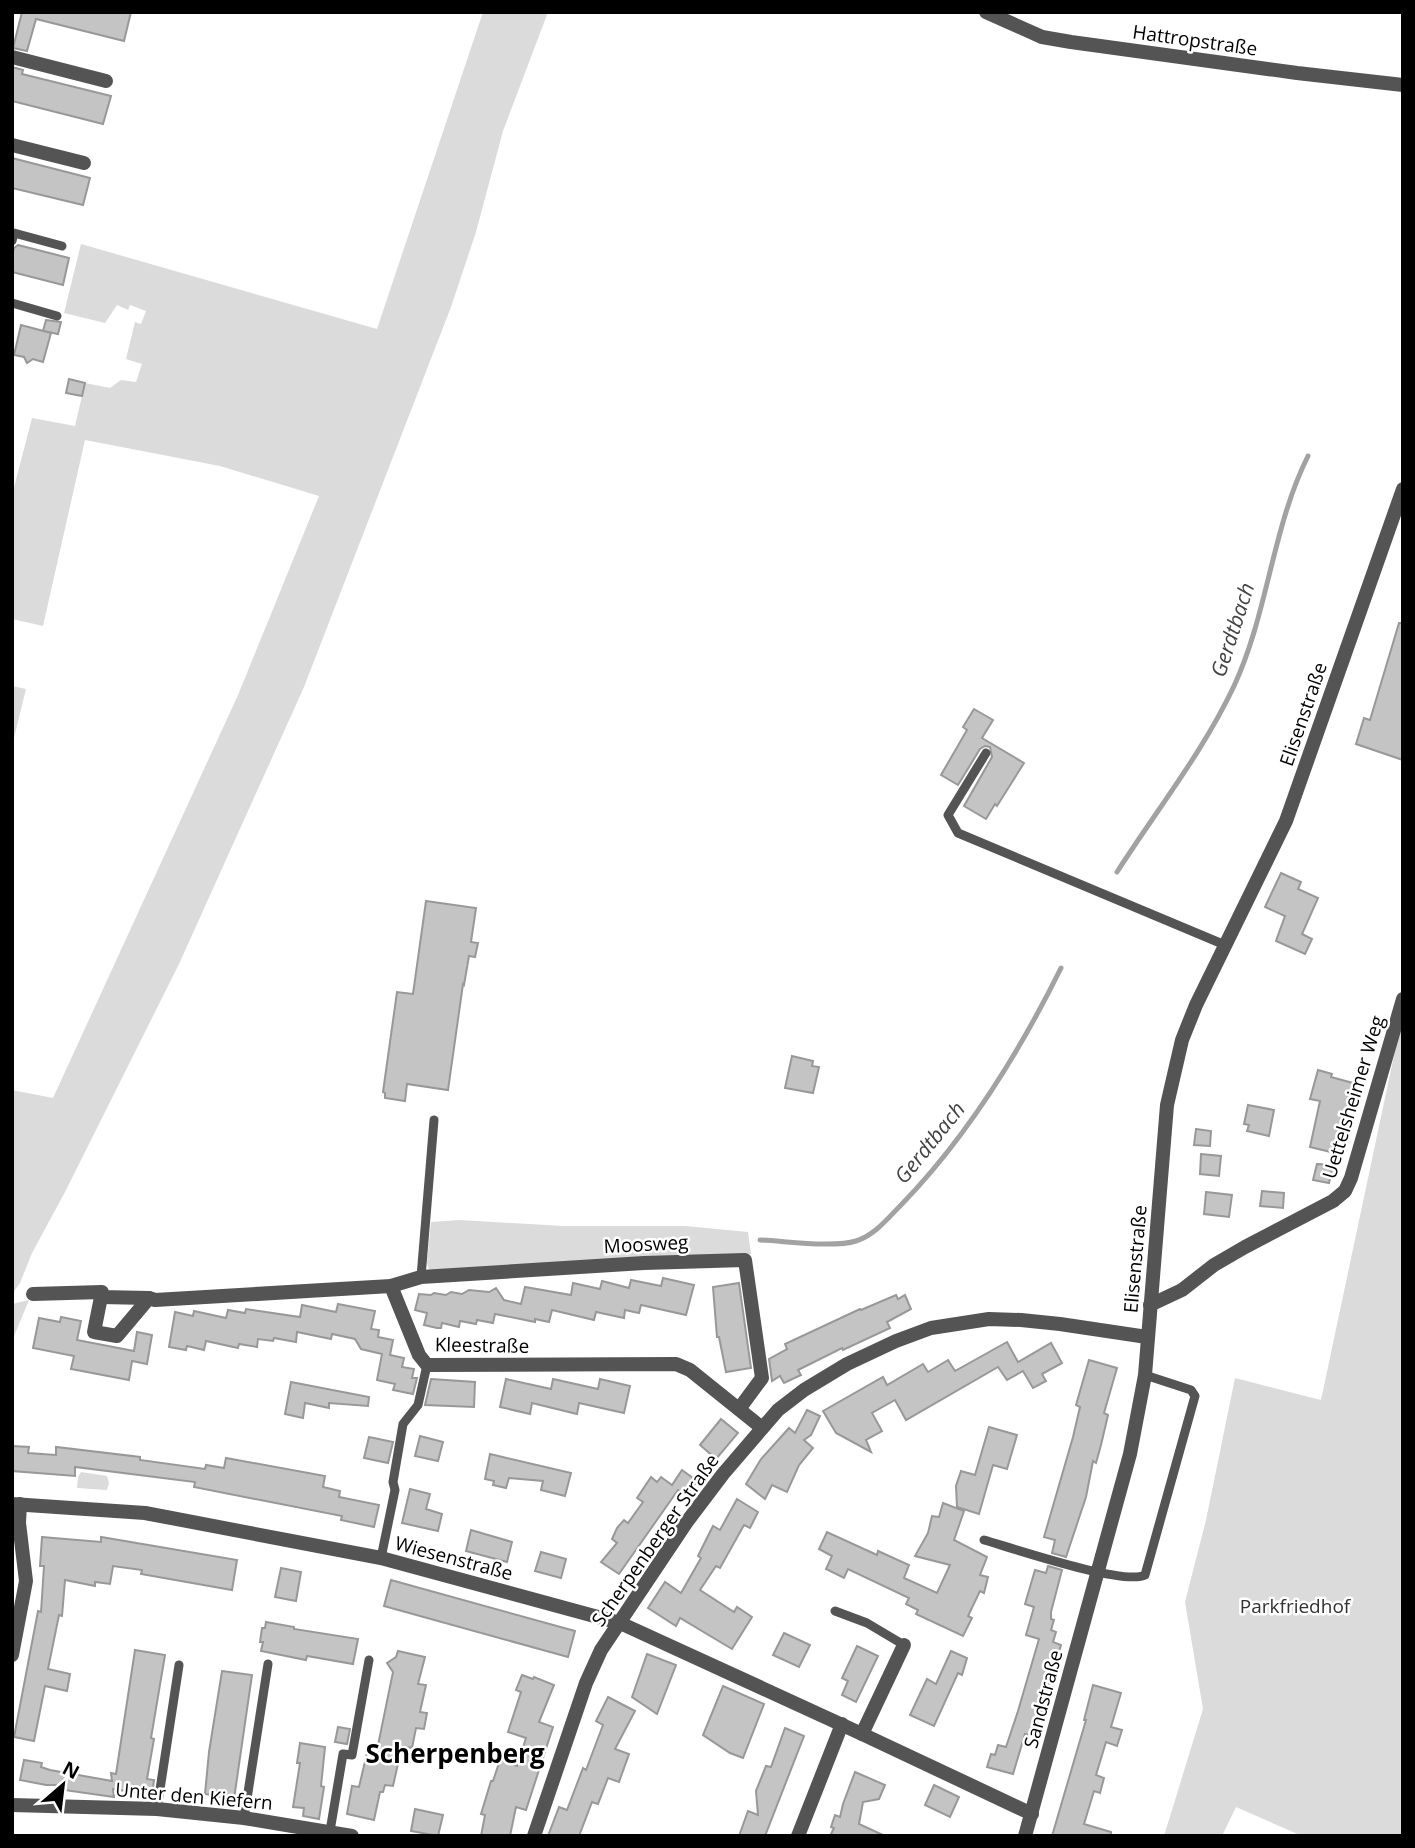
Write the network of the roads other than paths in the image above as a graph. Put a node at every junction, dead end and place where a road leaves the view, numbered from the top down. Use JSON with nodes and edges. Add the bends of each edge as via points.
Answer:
{"nodes":[{"id":1,"x":986,"y":12,"type":"edge"},
{"id":2,"x":12,"y":57,"type":"edge"},
{"id":3,"x":106,"y":81,"type":"dead end"},
{"id":4,"x":1403,"y":85,"type":"edge"},
{"id":5,"x":12,"y":145,"type":"edge"},
{"id":6,"x":85,"y":163,"type":"dead end"},
{"id":7,"x":12,"y":241,"type":"edge"},
{"id":8,"x":62,"y":246,"type":"dead end"},
{"id":9,"x":12,"y":303,"type":"edge"},
{"id":10,"x":57,"y":316,"type":"dead end"},
{"id":11,"x":1403,"y":489,"type":"edge"},
{"id":12,"x":986,"y":753,"type":"dead end"},
{"id":13,"x":1225,"y":945,"type":"junction"},
{"id":14,"x":1403,"y":999,"type":"edge"},
{"id":15,"x":434,"y":1120,"type":"dead end"},
{"id":16,"x":421,"y":1277,"type":"junction"},
{"id":17,"x":391,"y":1286,"type":"junction"},
{"id":18,"x":33,"y":1294,"type":"dead end"},
{"id":19,"x":101,"y":1297,"type":"junction"},
{"id":20,"x":149,"y":1298,"type":"junction"},
{"id":21,"x":1150,"y":1305,"type":"junction"},
{"id":22,"x":1147,"y":1337,"type":"junction"},
{"id":23,"x":427,"y":1365,"type":"junction"},
{"id":24,"x":1146,"y":1375,"type":"junction"},
{"id":25,"x":739,"y":1409,"type":"junction"},
{"id":26,"x":761,"y":1427,"type":"junction"},
{"id":27,"x":16,"y":1504,"type":"edge"},
{"id":28,"x":984,"y":1540,"type":"dead end"},
{"id":29,"x":381,"y":1558,"type":"junction"},
{"id":30,"x":1098,"y":1572,"type":"junction"},
{"id":31,"x":835,"y":1611,"type":"dead end"},
{"id":32,"x":620,"y":1623,"type":"junction"},
{"id":33,"x":904,"y":1644,"type":"joint"},
{"id":34,"x":12,"y":1655,"type":"edge"},
{"id":35,"x":369,"y":1660,"type":"dead end"},
{"id":36,"x":268,"y":1664,"type":"dead end"},
{"id":37,"x":179,"y":1665,"type":"dead end"},
{"id":38,"x":842,"y":1724,"type":"junction"},
{"id":39,"x":862,"y":1734,"type":"junction"},
{"id":40,"x":12,"y":1805,"type":"edge"},
{"id":41,"x":157,"y":1809,"type":"junction"},
{"id":42,"x":1032,"y":1814,"type":"junction"},
{"id":43,"x":244,"y":1818,"type":"junction"},
{"id":44,"x":330,"y":1831,"type":"junction"},
{"id":45,"x":352,"y":1836,"type":"edge"},
{"id":46,"x":534,"y":1836,"type":"edge"},
{"id":47,"x":798,"y":1836,"type":"edge"},
{"id":48,"x":1026,"y":1836,"type":"edge"}],
"edges":[{"from":1,"to":4,"type":"street","name":"Hattropstraße","via":[[1042,37]]},
{"from":2,"to":3,"type":"street"},
{"from":5,"to":6,"type":"street"},
{"from":7,"to":8,"type":"lane","via":[[14,233]]},
{"from":9,"to":10,"type":"lane"},
{"from":11,"to":13,"type":"street","name":"Elisenstraße","via":[[1286,821]]},
{"from":12,"to":13,"type":"lane","via":[[948,814],[958,833]]},
{"from":13,"to":21,"type":"street","name":"Elisenstraße","via":[[1175,1062],[1167,1105]]},
{"from":14,"to":21,"type":"street","name":"Uettelsheimer Weg","via":[[1345,1191]]},
{"from":15,"to":16,"type":"lane"},
{"from":16,"to":17,"type":"street","name":"Moosweg"},
{"from":16,"to":25,"type":"street","name":"Moosweg","via":[[745,1259],[762,1378]]},
{"from":17,"to":20,"type":"street"},
{"from":17,"to":23,"type":"street","name":"Kleestraße"},
{"from":18,"to":19,"type":"street","via":[[102,1292]]},
{"from":19,"to":20,"type":"street"},
{"from":19,"to":20,"type":"street","via":[[94,1332],[117,1336]]},
{"from":21,"to":22,"type":"street","name":"Elisenstraße"},
{"from":22,"to":24,"type":"street","name":"Sandstraße"},
{"from":22,"to":26,"type":"street","name":"Scherpenberger Straße","via":[[1021,1320],[931,1328],[847,1364],[804,1390]]},
{"from":23,"to":25,"type":"street","name":"Kleestraße","via":[[676,1364]]},
{"from":23,"to":29,"type":"lane","via":[[418,1405],[402,1424]]},
{"from":24,"to":30,"type":"street","name":"Sandstraße"},
{"from":24,"to":30,"type":"lane","via":[[1192,1390],[1195,1396],[1145,1575],[1138,1579]]},
{"from":25,"to":26,"type":"street","name":"Kleestraße"},
{"from":26,"to":32,"type":"street","name":"Scherpenberger Straße","via":[[686,1523]]},
{"from":27,"to":29,"type":"street","name":"Wiesenstraße","via":[[145,1513]]},
{"from":27,"to":34,"type":"street","via":[[26,1581]]},
{"from":28,"to":30,"type":"lane"},
{"from":29,"to":32,"type":"street","name":"Wiesenstraße"},
{"from":30,"to":42,"type":"street","name":"Sandstraße"},
{"from":31,"to":33,"type":"lane"},
{"from":32,"to":38,"type":"street","name":"Wiesenstraße"},
{"from":32,"to":46,"type":"street","name":"Scherpenberger Straße","via":[[586,1683]]},
{"from":33,"to":39,"type":"street"},
{"from":35,"to":44,"type":"lane","via":[[352,1755],[343,1754]]},
{"from":36,"to":43,"type":"lane"},
{"from":37,"to":41,"type":"lane"},
{"from":38,"to":39,"type":"street","name":"Wiesenstraße"},
{"from":38,"to":47,"type":"street"},
{"from":39,"to":42,"type":"street","name":"Wiesenstraße"},
{"from":40,"to":41,"type":"street","name":"Unter den Kiefern"},
{"from":41,"to":43,"type":"street","name":"Unter den Kiefern"},
{"from":42,"to":48,"type":"street","name":"Sandstraße"},
{"from":43,"to":44,"type":"street","name":"Unter den Kiefern"},
{"from":44,"to":45,"type":"street","name":"Unter den Kiefern"}]}
